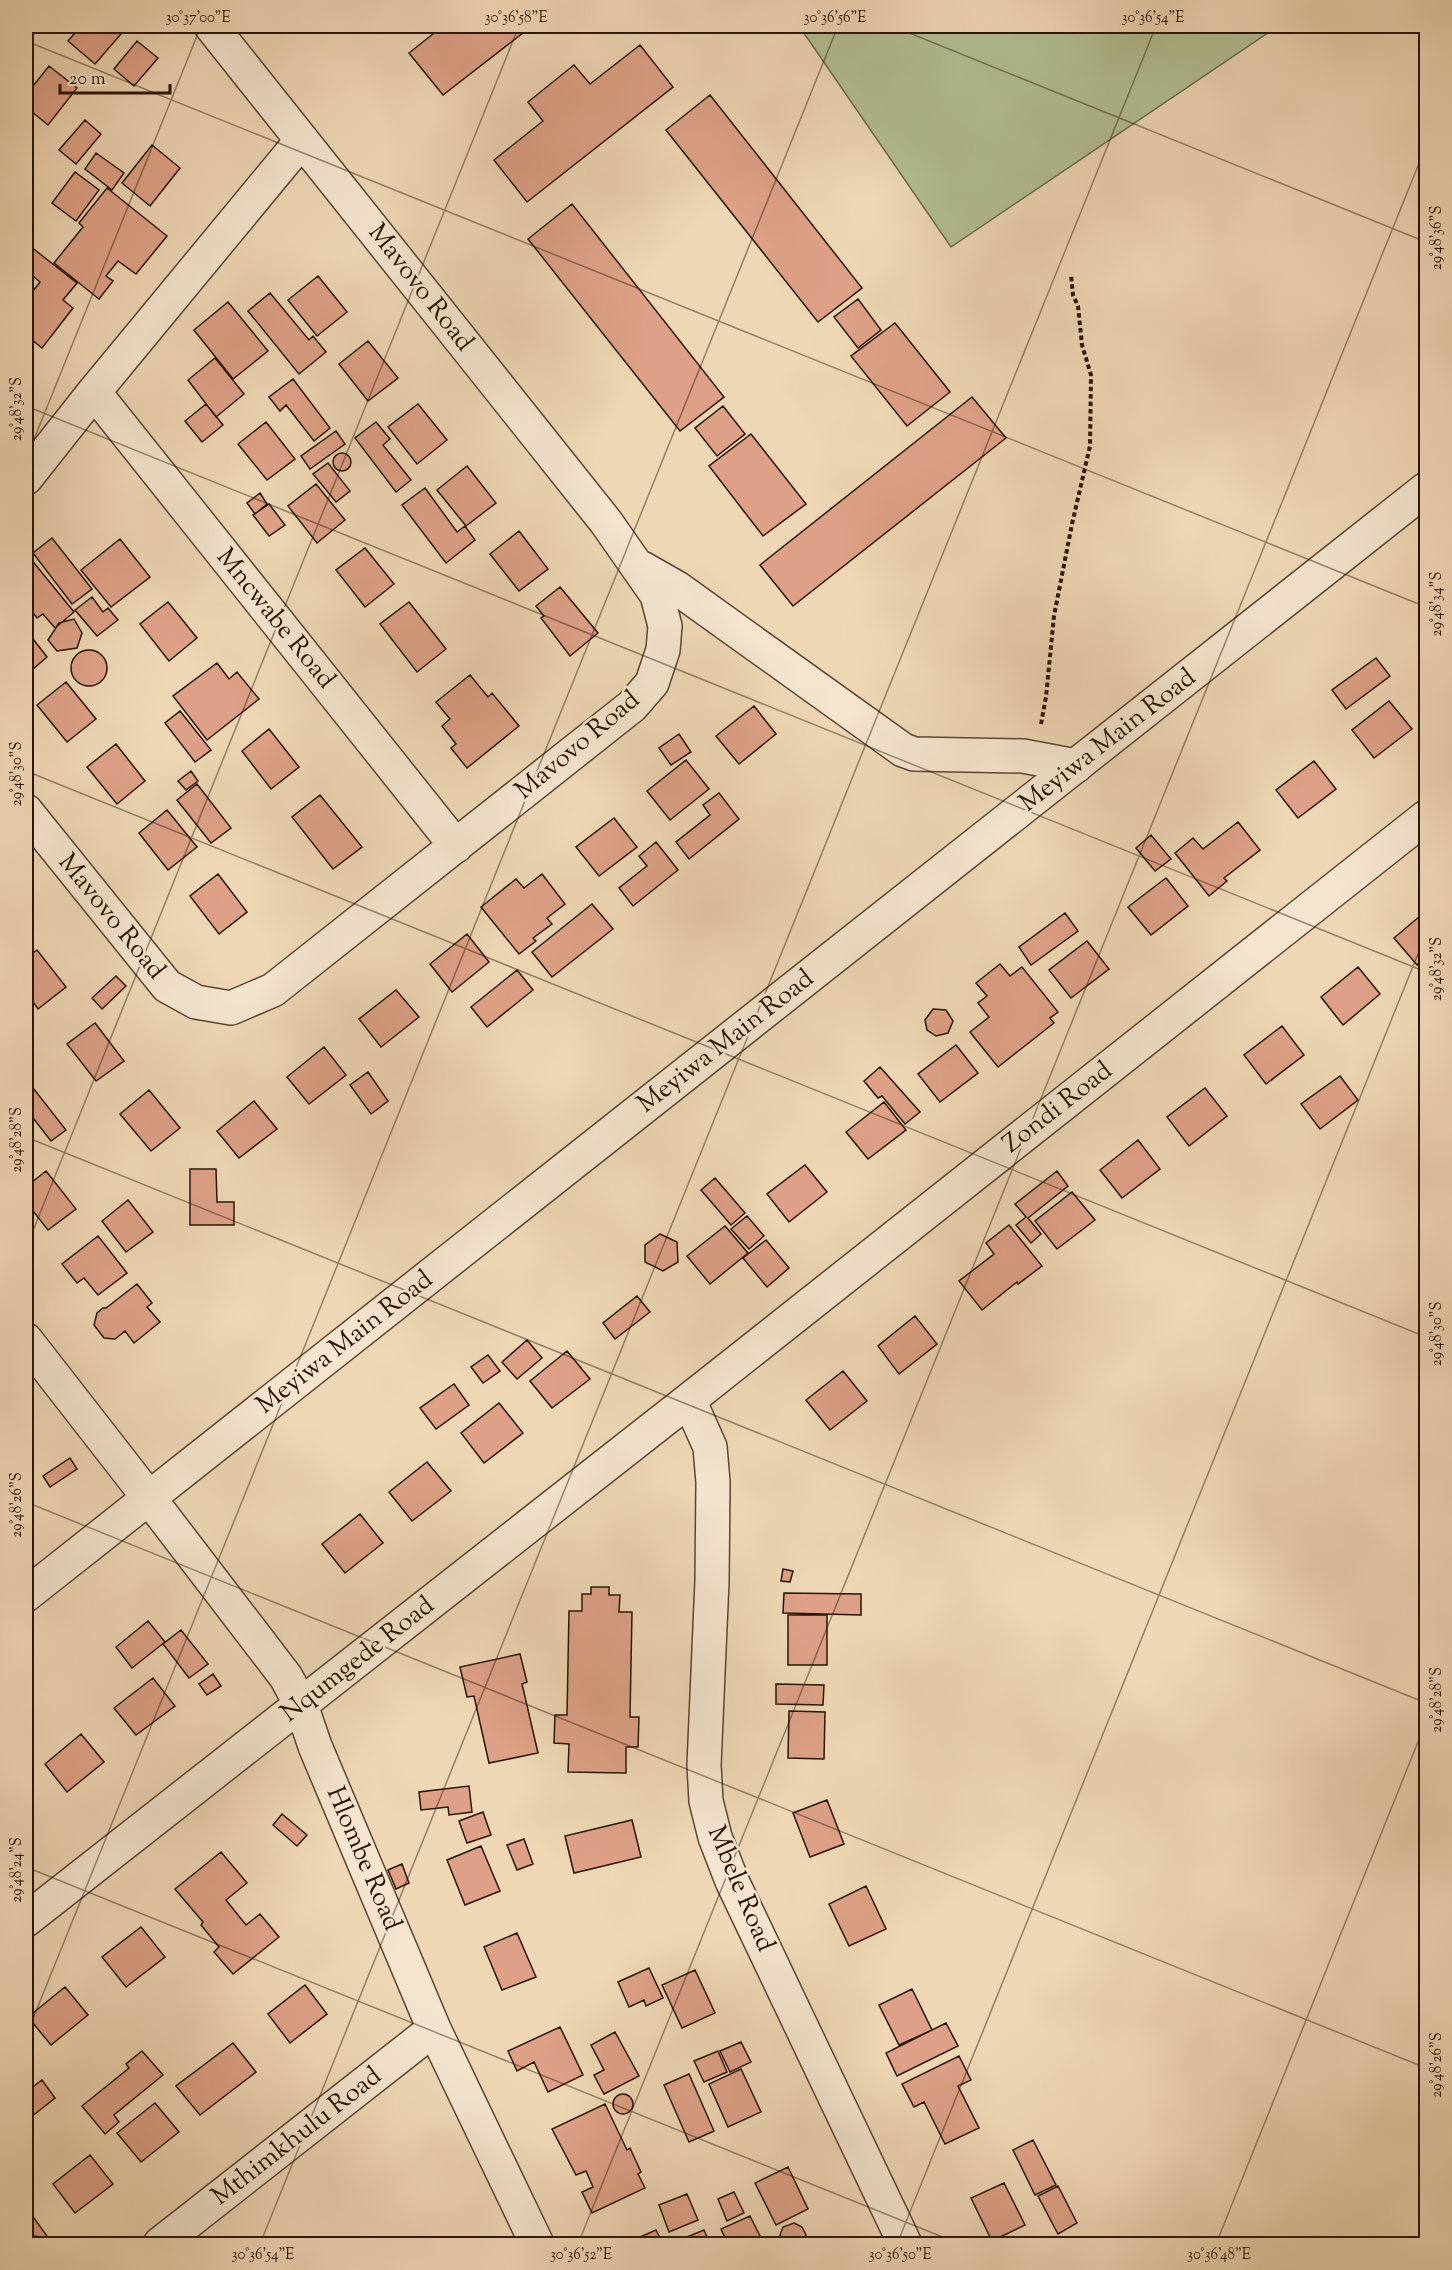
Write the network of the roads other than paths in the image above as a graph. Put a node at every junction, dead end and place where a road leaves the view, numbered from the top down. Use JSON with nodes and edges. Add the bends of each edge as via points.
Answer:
{"nodes":[{"id":1,"x":211,"y":26,"type":"edge"},
{"id":2,"x":302,"y":140,"type":"junction"},
{"id":3,"x":94,"y":392,"type":"junction"},
{"id":4,"x":26,"y":478,"type":"edge"},
{"id":5,"x":1426,"y":489,"type":"edge"},
{"id":6,"x":635,"y":564,"type":"junction"},
{"id":7,"x":1076,"y":766,"type":"junction"},
{"id":8,"x":26,"y":811,"type":"edge"},
{"id":9,"x":1425,"y":819,"type":"edge"},
{"id":10,"x":456,"y":846,"type":"junction"},
{"id":11,"x":26,"y":1340,"type":"edge"},
{"id":12,"x":689,"y":1400,"type":"junction"},
{"id":13,"x":149,"y":1498,"type":"junction"},
{"id":14,"x":26,"y":1595,"type":"edge"},
{"id":15,"x":301,"y":1705,"type":"junction"},
{"id":16,"x":26,"y":1920,"type":"edge"},
{"id":17,"x":434,"y":2029,"type":"junction"},
{"id":18,"x":160,"y":2244,"type":"edge"},
{"id":19,"x":537,"y":2244,"type":"edge"},
{"id":20,"x":905,"y":2244,"type":"edge"}],
"edges":[{"from":1,"to":2,"type":"street","name":"Mavovo Road"},
{"from":2,"to":3,"type":"street"},
{"from":2,"to":6,"type":"street","name":"Mavovo Road"},
{"from":3,"to":4,"type":"street"},
{"from":3,"to":10,"type":"street","name":"Mncwabe Road"},
{"from":5,"to":7,"type":"street","name":"Meyiwa Main Road"},
{"from":6,"to":7,"type":"street","via":[[677,588],[903,750],[914,754],[1023,756]]},
{"from":6,"to":10,"type":"street","name":"Mavovo Road","via":[[657,595],[665,626],[663,650],[652,683],[632,706]]},
{"from":7,"to":13,"type":"street","name":"Meyiwa Main Road"},
{"from":8,"to":10,"type":"street","name":"Mavovo Road","via":[[167,986],[196,1002],[231,1008],[273,990]]},
{"from":9,"to":12,"type":"street","name":"Zondi Road"},
{"from":11,"to":13,"type":"street","name":"Hlombe Road"},
{"from":12,"to":15,"type":"street","name":"Nqumgede Road"},
{"from":12,"to":20,"type":"street","name":"Mbele Road","via":[[710,1447],[713,1482],[704,1765],[706,1801],[715,1837],[732,1881]]},
{"from":13,"to":14,"type":"street","name":"Meyiwa Main Road"},
{"from":13,"to":15,"type":"street","name":"Hlombe Road","via":[[285,1677]]},
{"from":15,"to":16,"type":"street","name":"Nqumgede Road"},
{"from":15,"to":17,"type":"street","name":"Hlombe Road"},
{"from":17,"to":18,"type":"street","name":"Mthimkhulu Road"},
{"from":17,"to":19,"type":"street","name":"Hlombe Road"}]}
